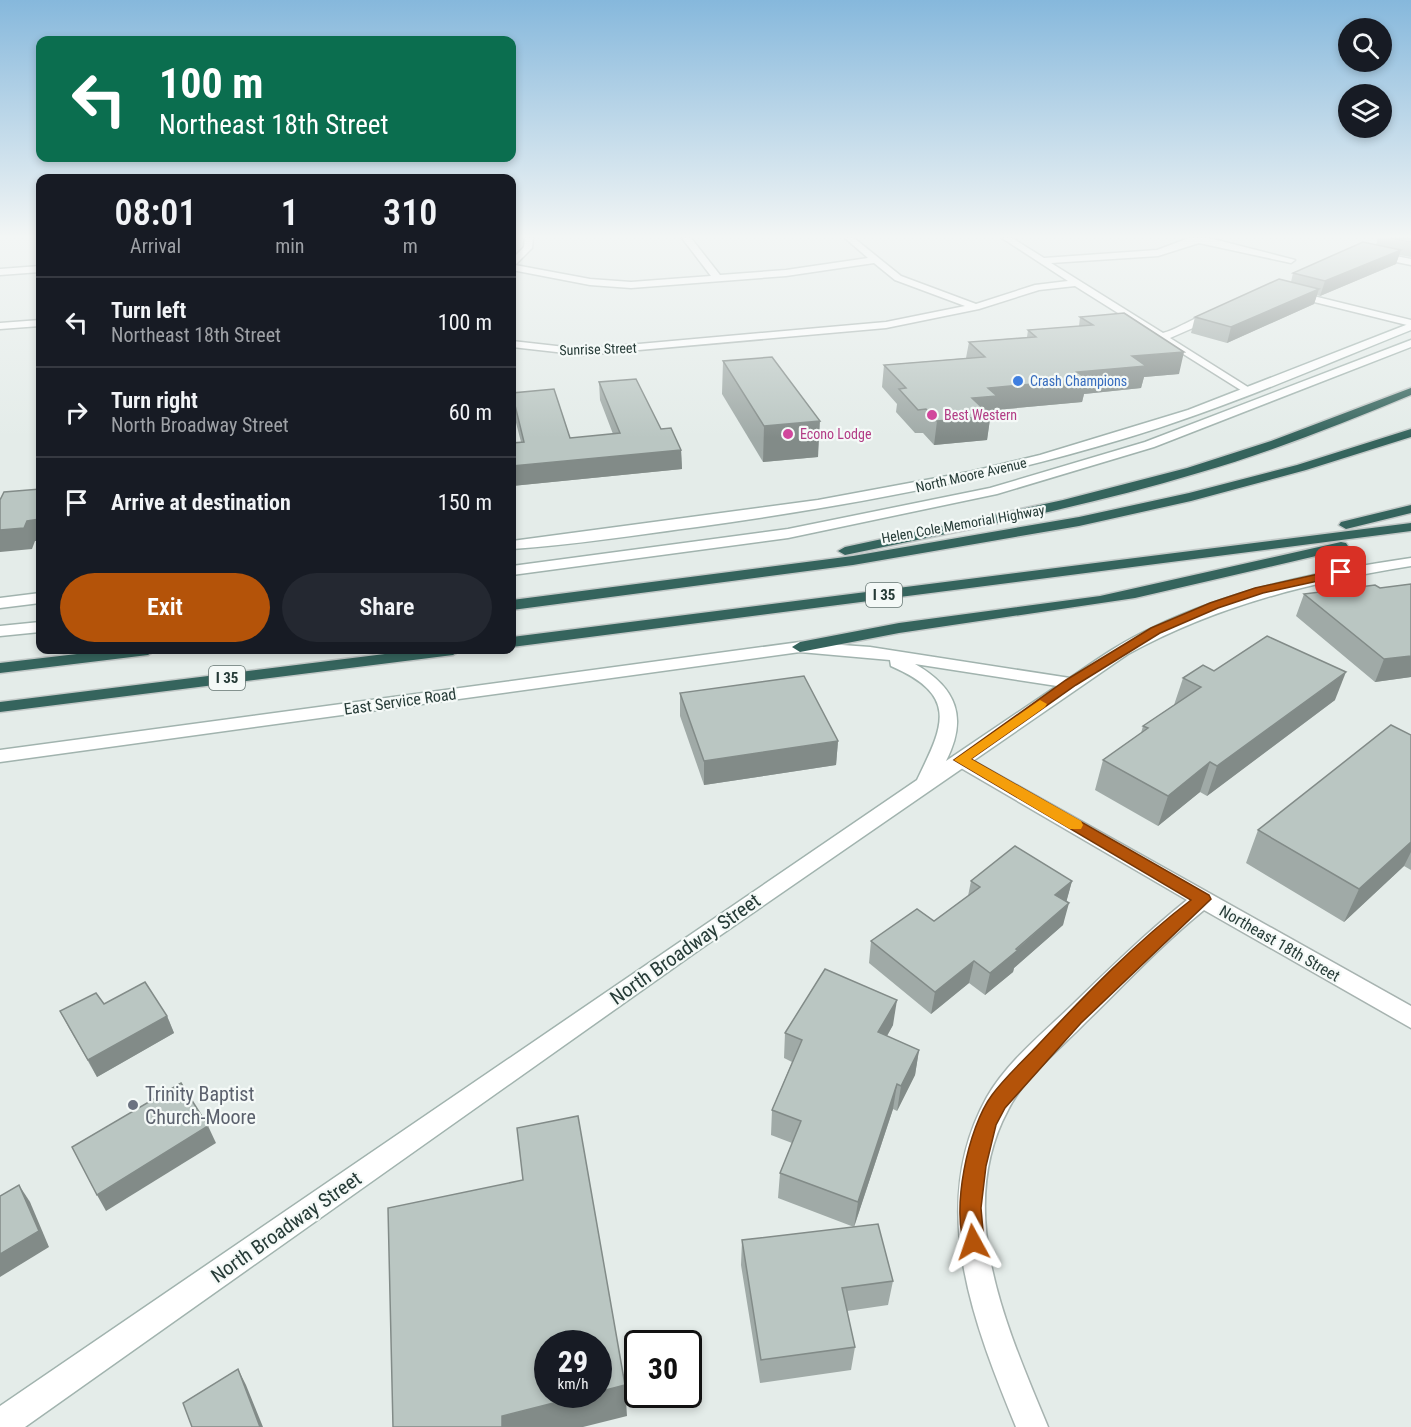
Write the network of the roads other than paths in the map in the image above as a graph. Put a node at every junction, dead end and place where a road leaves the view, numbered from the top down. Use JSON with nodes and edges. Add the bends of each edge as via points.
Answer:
{"nodes":[{"id":1,"x":969,"y":305,"type":"edge"},
{"id":2,"x":983,"y":305,"type":"edge"},
{"id":3,"x":1109,"y":305,"type":"edge"},
{"id":4,"x":1332,"y":305,"type":"edge"},
{"id":5,"x":976,"y":307,"type":"junction"},
{"id":6,"x":1230,"y":308,"type":"edge"},
{"id":7,"x":36,"y":323,"type":"edge"},
{"id":8,"x":1411,"y":325,"type":"edge"},
{"id":9,"x":0,"y":326,"type":"edge"},
{"id":10,"x":1160,"y":337,"type":"junction"},
{"id":11,"x":1411,"y":343,"type":"edge"},
{"id":12,"x":516,"y":345,"type":"edge"},
{"id":13,"x":1247,"y":391,"type":"junction"},
{"id":14,"x":1411,"y":391,"type":"edge"},
{"id":15,"x":1411,"y":433,"type":"edge"},
{"id":16,"x":1411,"y":509,"type":"edge"},
{"id":17,"x":1411,"y":528,"type":"edge"},
{"id":18,"x":516,"y":545,"type":"edge"},
{"id":19,"x":1257,"y":548,"type":"junction"},
{"id":20,"x":1411,"y":562,"type":"edge"},
{"id":21,"x":516,"y":570,"type":"edge"},
{"id":22,"x":703,"y":582,"type":"junction"},
{"id":23,"x":36,"y":598,"type":"edge"},
{"id":24,"x":0,"y":603,"type":"edge"},
{"id":25,"x":516,"y":605,"type":"edge"},
{"id":26,"x":36,"y":628,"type":"edge"},
{"id":27,"x":0,"y":632,"type":"edge"},
{"id":28,"x":516,"y":641,"type":"edge"},
{"id":29,"x":800,"y":647,"type":"junction"},
{"id":30,"x":870,"y":652,"type":"junction"},
{"id":31,"x":115,"y":654,"type":"edge"},
{"id":32,"x":421,"y":654,"type":"edge"},
{"id":33,"x":0,"y":668,"type":"edge"},
{"id":34,"x":1071,"y":683,"type":"junction"},
{"id":35,"x":0,"y":707,"type":"edge"},
{"id":36,"x":0,"y":756,"type":"edge"},
{"id":37,"x":961,"y":760,"type":"junction"},
{"id":38,"x":926,"y":783,"type":"junction"},
{"id":39,"x":1203,"y":899,"type":"junction"},
{"id":40,"x":1411,"y":1018,"type":"edge"},
{"id":41,"x":0,"y":1425,"type":"edge"},
{"id":42,"x":1032,"y":1427,"type":"edge"}],
"edges":[{"from":1,"to":5,"type":"street"},
{"from":2,"to":5,"type":"street","name":"Sunrise Street"},
{"from":3,"to":10,"type":"street"},
{"from":4,"to":8,"type":"street"},
{"from":5,"to":12,"type":"street","name":"Sunrise Street","via":[[866,327],[621,349],[562,352]]},
{"from":6,"to":10,"type":"street","via":[[1178,333]]},
{"from":7,"to":9,"type":"street"},
{"from":8,"to":13,"type":"street","name":"North Moore Avenue"},
{"from":10,"to":13,"type":"street"},
{"from":11,"to":21,"type":"street","via":[[1132,450],[972,496],[757,539]]},
{"from":13,"to":18,"type":"street","name":"North Moore Avenue","via":[[1118,437],[944,482],[732,520]]},
{"from":14,"to":22,"type":"highway","via":[[1272,445],[1171,476],[1035,510]]},
{"from":15,"to":22,"type":"highway","name":"Helen Cole Memorial Highway","number":"I 35","via":[[1324,461],[1161,504],[940,548]]},
{"from":16,"to":19,"type":"highway"},
{"from":17,"to":19,"type":"highway","number":"I 35"},
{"from":17,"to":29,"type":"highway","via":[[1183,584],[1068,606],[844,637]]},
{"from":19,"to":28,"type":"highway","number":"I 35"},
{"from":20,"to":34,"type":"street","name":"North Broadway Street","via":[[1298,581],[1214,605],[1155,630]]},
{"from":22,"to":25,"type":"highway","name":"Helen Cole Memorial Highway","number":"I 35"},
{"from":23,"to":24,"type":"street"},
{"from":26,"to":27,"type":"street"},
{"from":29,"to":30,"type":"street","name":"East Service Road"},
{"from":29,"to":36,"type":"street","name":"East Service Road"},
{"from":30,"to":34,"type":"street"},
{"from":30,"to":38,"type":"street","via":[[916,670],[931,682],[944,702],[948,734]]},
{"from":31,"to":33,"type":"highway"},
{"from":32,"to":35,"type":"highway","number":"I 35"},
{"from":34,"to":37,"type":"street","name":"North Broadway Street"},
{"from":37,"to":38,"type":"street","name":"North Broadway Street"},
{"from":37,"to":39,"type":"street","name":"Northeast 18th Street"},
{"from":38,"to":41,"type":"street","name":"North Broadway Street"},
{"from":39,"to":40,"type":"street","name":"Northeast 18th Street"},
{"from":39,"to":42,"type":"street","via":[[1166,929],[1034,1060],[998,1102],[987,1125],[975,1166],[970,1208],[975,1259],[985,1307]]}]}
